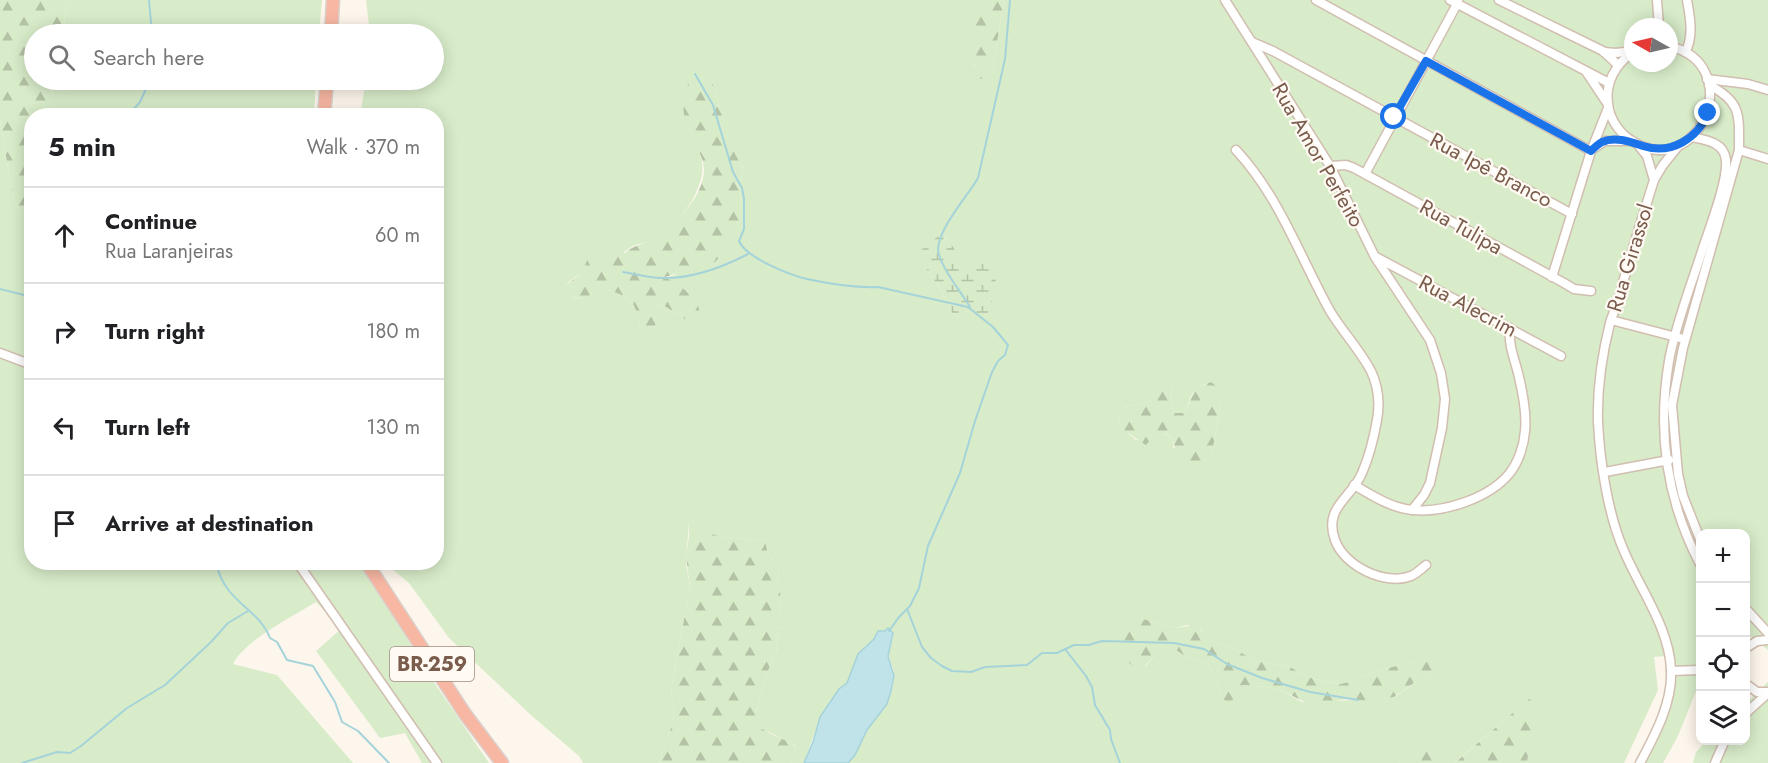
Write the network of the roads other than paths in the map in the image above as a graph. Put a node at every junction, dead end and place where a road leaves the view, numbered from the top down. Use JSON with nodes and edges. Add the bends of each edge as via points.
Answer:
{"nodes":[{"id":1,"x":333,"y":0,"type":"edge"},
{"id":2,"x":1225,"y":0,"type":"edge"},
{"id":3,"x":1316,"y":0,"type":"edge"},
{"id":4,"x":1499,"y":0,"type":"edge"},
{"id":5,"x":1657,"y":0,"type":"edge"},
{"id":6,"x":1687,"y":0,"type":"edge"},
{"id":7,"x":1455,"y":1,"type":"edge"},
{"id":8,"x":1658,"y":18,"type":"edge"},
{"id":9,"x":332,"y":24,"type":"edge"},
{"id":10,"x":1251,"y":42,"type":"junction"},
{"id":11,"x":1678,"y":49,"type":"edge"},
{"id":12,"x":1603,"y":51,"type":"junction"},
{"id":13,"x":1624,"y":52,"type":"edge"},
{"id":14,"x":1685,"y":52,"type":"junction"},
{"id":15,"x":1624,"y":59,"type":"edge"},
{"id":16,"x":1426,"y":61,"type":"junction"},
{"id":17,"x":1618,"y":65,"type":"junction"},
{"id":18,"x":1587,"y":73,"type":"junction"},
{"id":19,"x":1708,"y":82,"type":"junction"},
{"id":20,"x":1609,"y":84,"type":"junction"},
{"id":21,"x":326,"y":90,"type":"edge"},
{"id":22,"x":1768,"y":90,"type":"edge"},
{"id":23,"x":1608,"y":106,"type":"junction"},
{"id":24,"x":325,"y":108,"type":"edge"},
{"id":25,"x":1394,"y":117,"type":"junction"},
{"id":26,"x":1691,"y":137,"type":"junction"},
{"id":27,"x":1634,"y":142,"type":"junction"},
{"id":28,"x":1679,"y":145,"type":"junction"},
{"id":29,"x":1236,"y":150,"type":"dead end"},
{"id":30,"x":1739,"y":150,"type":"junction"},
{"id":31,"x":1591,"y":151,"type":"junction"},
{"id":32,"x":1768,"y":159,"type":"edge"},
{"id":33,"x":1330,"y":166,"type":"junction"},
{"id":34,"x":1365,"y":174,"type":"junction"},
{"id":35,"x":1654,"y":180,"type":"junction"},
{"id":36,"x":1572,"y":214,"type":"junction"},
{"id":37,"x":1375,"y":257,"type":"junction"},
{"id":38,"x":1552,"y":277,"type":"junction"},
{"id":39,"x":1591,"y":291,"type":"dead end"},
{"id":40,"x":1611,"y":320,"type":"junction"},
{"id":41,"x":1510,"y":328,"type":"junction"},
{"id":42,"x":1676,"y":336,"type":"junction"},
{"id":43,"x":1685,"y":339,"type":"junction"},
{"id":44,"x":0,"y":353,"type":"edge"},
{"id":45,"x":1561,"y":356,"type":"dead end"},
{"id":46,"x":24,"y":362,"type":"edge"},
{"id":47,"x":1676,"y":457,"type":"junction"},
{"id":48,"x":1666,"y":461,"type":"junction"},
{"id":49,"x":1605,"y":472,"type":"junction"},
{"id":50,"x":1354,"y":485,"type":"junction"},
{"id":51,"x":1412,"y":510,"type":"junction"},
{"id":52,"x":1697,"y":529,"type":"edge"},
{"id":53,"x":1696,"y":554,"type":"edge"},
{"id":54,"x":1426,"y":565,"type":"dead end"},
{"id":55,"x":303,"y":570,"type":"edge"},
{"id":56,"x":371,"y":570,"type":"edge"},
{"id":57,"x":1750,"y":613,"type":"edge"},
{"id":58,"x":1768,"y":633,"type":"edge"},
{"id":59,"x":1768,"y":640,"type":"edge"},
{"id":60,"x":1750,"y":645,"type":"edge"},
{"id":61,"x":1696,"y":670,"type":"edge"},
{"id":62,"x":1671,"y":671,"type":"junction"},
{"id":63,"x":1750,"y":687,"type":"edge"},
{"id":64,"x":1768,"y":693,"type":"edge"},
{"id":65,"x":1750,"y":709,"type":"edge"},
{"id":66,"x":1723,"y":745,"type":"edge"},
{"id":67,"x":437,"y":763,"type":"edge"},
{"id":68,"x":501,"y":763,"type":"edge"},
{"id":69,"x":1640,"y":763,"type":"edge"},
{"id":70,"x":1715,"y":763,"type":"edge"}],
"edges":[{"from":1,"to":9,"type":"highway"},
{"from":2,"to":10,"type":"street","name":"Rua Amor Perfeito"},
{"from":3,"to":16,"type":"street"},
{"from":4,"to":12,"type":"street"},
{"from":5,"to":8,"type":"street"},
{"from":6,"to":14,"type":"street","via":[[1690,34]]},
{"from":7,"to":16,"type":"street"},
{"from":7,"to":18,"type":"street"},
{"from":10,"to":25,"type":"street","name":"Rua Ipê Branco"},
{"from":10,"to":33,"type":"street","name":"Rua Amor Perfeito"},
{"from":11,"to":14,"type":"street"},
{"from":12,"to":13,"type":"street"},
{"from":12,"to":17,"type":"street"},
{"from":14,"to":19,"type":"street","via":[[1699,64]]},
{"from":15,"to":17,"type":"street"},
{"from":16,"to":25,"type":"street"},
{"from":16,"to":31,"type":"street"},
{"from":17,"to":20,"type":"street"},
{"from":18,"to":20,"type":"street"},
{"from":18,"to":23,"type":"street"},
{"from":19,"to":22,"type":"street","via":[[1748,84]]},
{"from":19,"to":26,"type":"street","via":[[1708,113]]},
{"from":19,"to":30,"type":"street","via":[[1734,104]]},
{"from":20,"to":23,"type":"street"},
{"from":21,"to":24,"type":"highway"},
{"from":23,"to":27,"type":"street","via":[[1618,129]]},
{"from":23,"to":31,"type":"street"},
{"from":25,"to":34,"type":"street"},
{"from":25,"to":36,"type":"street","name":"Rua Ipê Branco"},
{"from":26,"to":28,"type":"street"},
{"from":26,"to":42,"type":"street","via":[[1720,146],[1726,167]]},
{"from":27,"to":28,"type":"street","via":[[1658,149]]},
{"from":27,"to":31,"type":"street","via":[[1605,141]]},
{"from":27,"to":35,"type":"street","via":[[1647,156]]},
{"from":28,"to":35,"type":"street","name":"Rua Girassol"},
{"from":29,"to":50,"type":"street","via":[[1251,166],[1284,220],[1378,393],[1377,420],[1362,475]]},
{"from":30,"to":32,"type":"street"},
{"from":30,"to":43,"type":"street"},
{"from":31,"to":36,"type":"street"},
{"from":33,"to":34,"type":"street","name":"Rua Tulipa","via":[[1346,165]]},
{"from":33,"to":37,"type":"street","name":"Rua Amor Perfeito"},
{"from":34,"to":38,"type":"street","name":"Rua Tulipa"},
{"from":35,"to":40,"type":"street","name":"Rua Girassol"},
{"from":36,"to":38,"type":"street"},
{"from":37,"to":41,"type":"street","name":"Rua Alecrim"},
{"from":37,"to":51,"type":"street","name":"Rua Amor Perfeito","via":[[1430,340],[1445,399],[1430,483]]},
{"from":38,"to":39,"type":"street","name":"Rua Tulipa","via":[[1574,289]]},
{"from":40,"to":42,"type":"street"},
{"from":40,"to":49,"type":"street","name":"Rua Girassol","via":[[1599,384],[1598,422]]},
{"from":41,"to":45,"type":"street","name":"Rua Alecrim"},
{"from":41,"to":51,"type":"street","via":[[1525,410],[1525,431],[1516,462],[1501,482],[1479,495],[1450,506]]},
{"from":42,"to":43,"type":"street"},
{"from":42,"to":48,"type":"street","via":[[1666,393]]},
{"from":43,"to":47,"type":"street","via":[[1672,405]]},
{"from":44,"to":46,"type":"street"},
{"from":47,"to":48,"type":"street"},
{"from":47,"to":52,"type":"street","via":[[1683,496]]},
{"from":48,"to":49,"type":"street"},
{"from":48,"to":53,"type":"street","via":[[1674,504]]},
{"from":49,"to":62,"type":"street","name":"Rua Girassol","via":[[1611,516],[1657,619]]},
{"from":50,"to":51,"type":"street","via":[[1388,504]]},
{"from":50,"to":54,"type":"street","via":[[1332,521],[1340,551],[1354,564],[1380,576],[1404,578]]},
{"from":55,"to":67,"type":"street"},
{"from":56,"to":68,"type":"highway","number":"BR-259"},
{"from":57,"to":58,"type":"street"},
{"from":59,"to":60,"type":"street"},
{"from":61,"to":62,"type":"street"},
{"from":62,"to":69,"type":"street","via":[[1660,723]]},
{"from":63,"to":64,"type":"street"},
{"from":64,"to":65,"type":"street"},
{"from":66,"to":70,"type":"street"}]}
